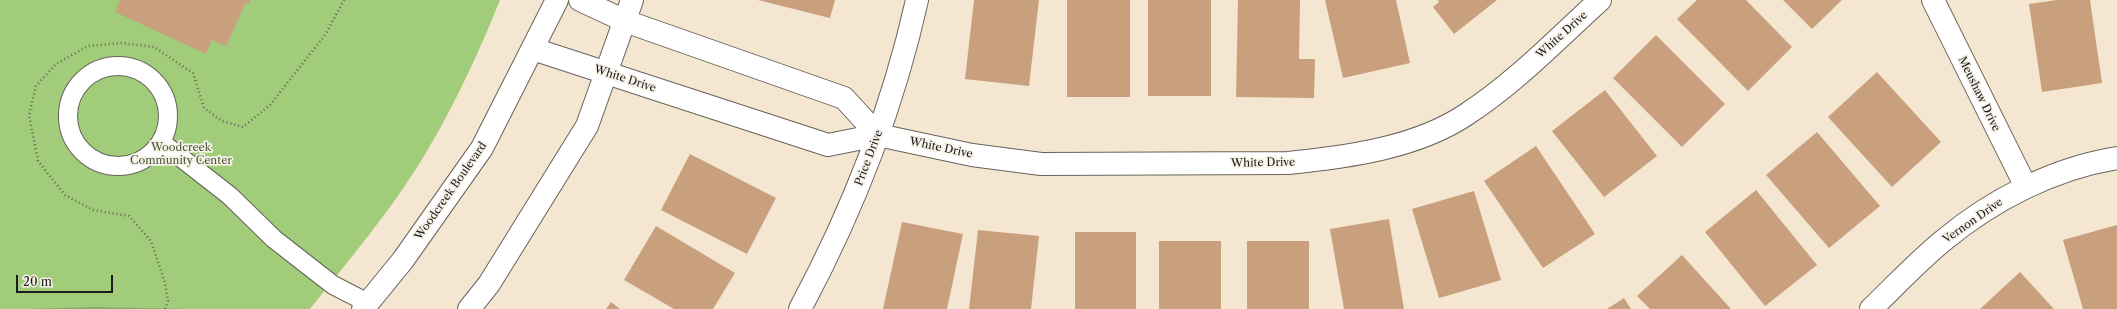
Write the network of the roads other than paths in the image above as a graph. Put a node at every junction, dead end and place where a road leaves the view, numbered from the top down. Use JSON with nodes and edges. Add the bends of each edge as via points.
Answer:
{"nodes":[{"id":1,"x":558,"y":0,"type":"edge"},
{"id":2,"x":580,"y":0,"type":"edge"},
{"id":3,"x":632,"y":0,"type":"edge"},
{"id":4,"x":917,"y":0,"type":"edge"},
{"id":5,"x":1600,"y":0,"type":"edge"},
{"id":6,"x":1933,"y":0,"type":"edge"},
{"id":7,"x":625,"y":21,"type":"junction"},
{"id":8,"x":534,"y":49,"type":"junction"},
{"id":9,"x":607,"y":74,"type":"junction"},
{"id":10,"x":878,"y":135,"type":"junction"},
{"id":11,"x":161,"y":142,"type":"junction"},
{"id":12,"x":2117,"y":158,"type":"edge"},
{"id":13,"x":2026,"y":187,"type":"junction"},
{"id":14,"x":368,"y":307,"type":"edge"},
{"id":15,"x":469,"y":309,"type":"edge"},
{"id":16,"x":800,"y":309,"type":"edge"},
{"id":17,"x":1871,"y":309,"type":"edge"}],
"edges":[{"from":1,"to":8,"type":"street","name":"Woodcreek Boulevard"},
{"from":2,"to":7,"type":"street"},
{"from":3,"to":7,"type":"street"},
{"from":4,"to":10,"type":"street","name":"Price Drive"},
{"from":5,"to":10,"type":"street","name":"White Drive","via":[[1514,79],[1467,115],[1415,138],[1359,154],[1288,163],[1041,164],[972,155]]},
{"from":6,"to":13,"type":"street","name":"Meushaw Drive"},
{"from":7,"to":9,"type":"street"},
{"from":7,"to":10,"type":"street","via":[[844,98]]},
{"from":8,"to":9,"type":"street","name":"White Drive"},
{"from":8,"to":14,"type":"street","name":"Woodcreek Boulevard","via":[[482,148]]},
{"from":9,"to":10,"type":"street","name":"White Drive","via":[[828,145]]},
{"from":9,"to":15,"type":"street","via":[[587,126],[489,284]]},
{"from":10,"to":16,"type":"street","name":"Price Drive","via":[[849,210]]},
{"from":11,"to":11,"type":"lane","via":[[168,111],[155,82],[142,72],[127,67],[111,66],[95,71],[82,81],[72,94],[68,111],[69,127],[76,143],[87,155],[102,163],[118,166],[135,163],[150,154]]},
{"from":11,"to":14,"type":"lane","via":[[230,196],[274,239],[333,285]]},
{"from":12,"to":13,"type":"street","name":"Vernon Drive","via":[[2065,172]]},
{"from":13,"to":17,"type":"street","name":"Vernon Drive","via":[[1984,210],[1944,240]]}]}
